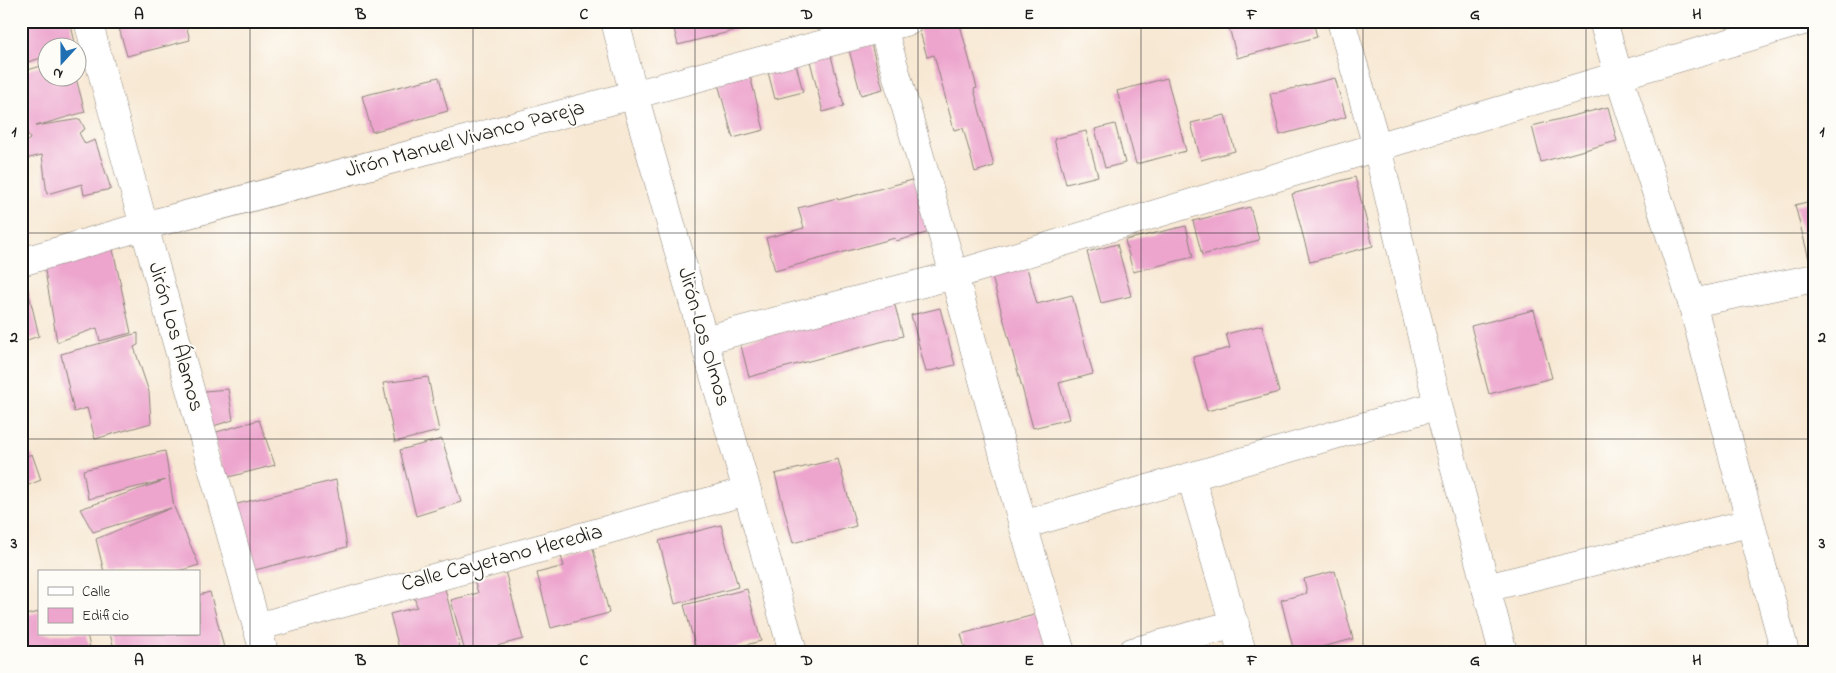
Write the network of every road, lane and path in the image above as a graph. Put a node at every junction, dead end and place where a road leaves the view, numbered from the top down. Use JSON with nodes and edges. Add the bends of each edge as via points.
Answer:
{"nodes":[{"id":1,"x":88,"y":21,"type":"edge"},
{"id":2,"x":615,"y":21,"type":"edge"},
{"id":3,"x":909,"y":21,"type":"edge"},
{"id":4,"x":1341,"y":21,"type":"edge"},
{"id":5,"x":1603,"y":21,"type":"edge"},
{"id":6,"x":1803,"y":21,"type":"edge"},
{"id":7,"x":882,"y":25,"type":"edge"},
{"id":8,"x":1619,"y":77,"type":"junction"},
{"id":9,"x":634,"y":95,"type":"junction"},
{"id":10,"x":1377,"y":147,"type":"junction"},
{"id":11,"x":144,"y":226,"type":"junction"},
{"id":12,"x":21,"y":262,"type":"edge"},
{"id":13,"x":954,"y":275,"type":"junction"},
{"id":14,"x":1815,"y":278,"type":"edge"},
{"id":15,"x":1692,"y":303,"type":"junction"},
{"id":16,"x":704,"y":340,"type":"junction"},
{"id":17,"x":1438,"y":404,"type":"junction"},
{"id":18,"x":1191,"y":477,"type":"junction"},
{"id":19,"x":747,"y":491,"type":"junction"},
{"id":20,"x":1749,"y":523,"type":"junction"},
{"id":21,"x":1022,"y":525,"type":"junction"},
{"id":22,"x":1486,"y":588,"type":"junction"},
{"id":23,"x":1235,"y":624,"type":"junction"},
{"id":24,"x":260,"y":639,"type":"edge"},
{"id":25,"x":793,"y":652,"type":"edge"},
{"id":26,"x":1061,"y":652,"type":"edge"},
{"id":27,"x":1132,"y":652,"type":"edge"},
{"id":28,"x":1242,"y":652,"type":"edge"},
{"id":29,"x":1503,"y":652,"type":"edge"},
{"id":30,"x":1785,"y":652,"type":"edge"}],
"edges":[{"from":1,"to":11,"type":"street","name":"Jirón Los Álamos"},
{"from":2,"to":9,"type":"street","name":"Jirón Los Olmos"},
{"from":3,"to":7,"type":"street","name":"Jirón Manuel Vivanco Pareja"},
{"from":4,"to":10,"type":"street"},
{"from":5,"to":8,"type":"street"},
{"from":6,"to":8,"type":"street"},
{"from":7,"to":9,"type":"street","name":"Jirón Manuel Vivanco Pareja"},
{"from":7,"to":13,"type":"street"},
{"from":8,"to":10,"type":"street"},
{"from":8,"to":15,"type":"street"},
{"from":9,"to":11,"type":"street","name":"Jirón Manuel Vivanco Pareja"},
{"from":9,"to":16,"type":"street","name":"Jirón Los Olmos"},
{"from":10,"to":13,"type":"street"},
{"from":10,"to":17,"type":"street"},
{"from":11,"to":12,"type":"street","name":"Jirón Manuel Vivanco Pareja"},
{"from":11,"to":24,"type":"street","name":"Jirón Los Álamos"},
{"from":13,"to":16,"type":"street"},
{"from":13,"to":21,"type":"street"},
{"from":14,"to":15,"type":"street"},
{"from":15,"to":20,"type":"street"},
{"from":16,"to":19,"type":"street","name":"Jirón Los Olmos"},
{"from":17,"to":18,"type":"street"},
{"from":17,"to":22,"type":"street"},
{"from":18,"to":21,"type":"street"},
{"from":18,"to":23,"type":"street"},
{"from":19,"to":24,"type":"street","name":"Calle Cayetano Heredia"},
{"from":19,"to":25,"type":"street","name":"Jirón Los Olmos"},
{"from":20,"to":22,"type":"street"},
{"from":20,"to":30,"type":"street"},
{"from":21,"to":26,"type":"street"},
{"from":22,"to":29,"type":"street"},
{"from":23,"to":27,"type":"street"},
{"from":23,"to":28,"type":"street"}]}
